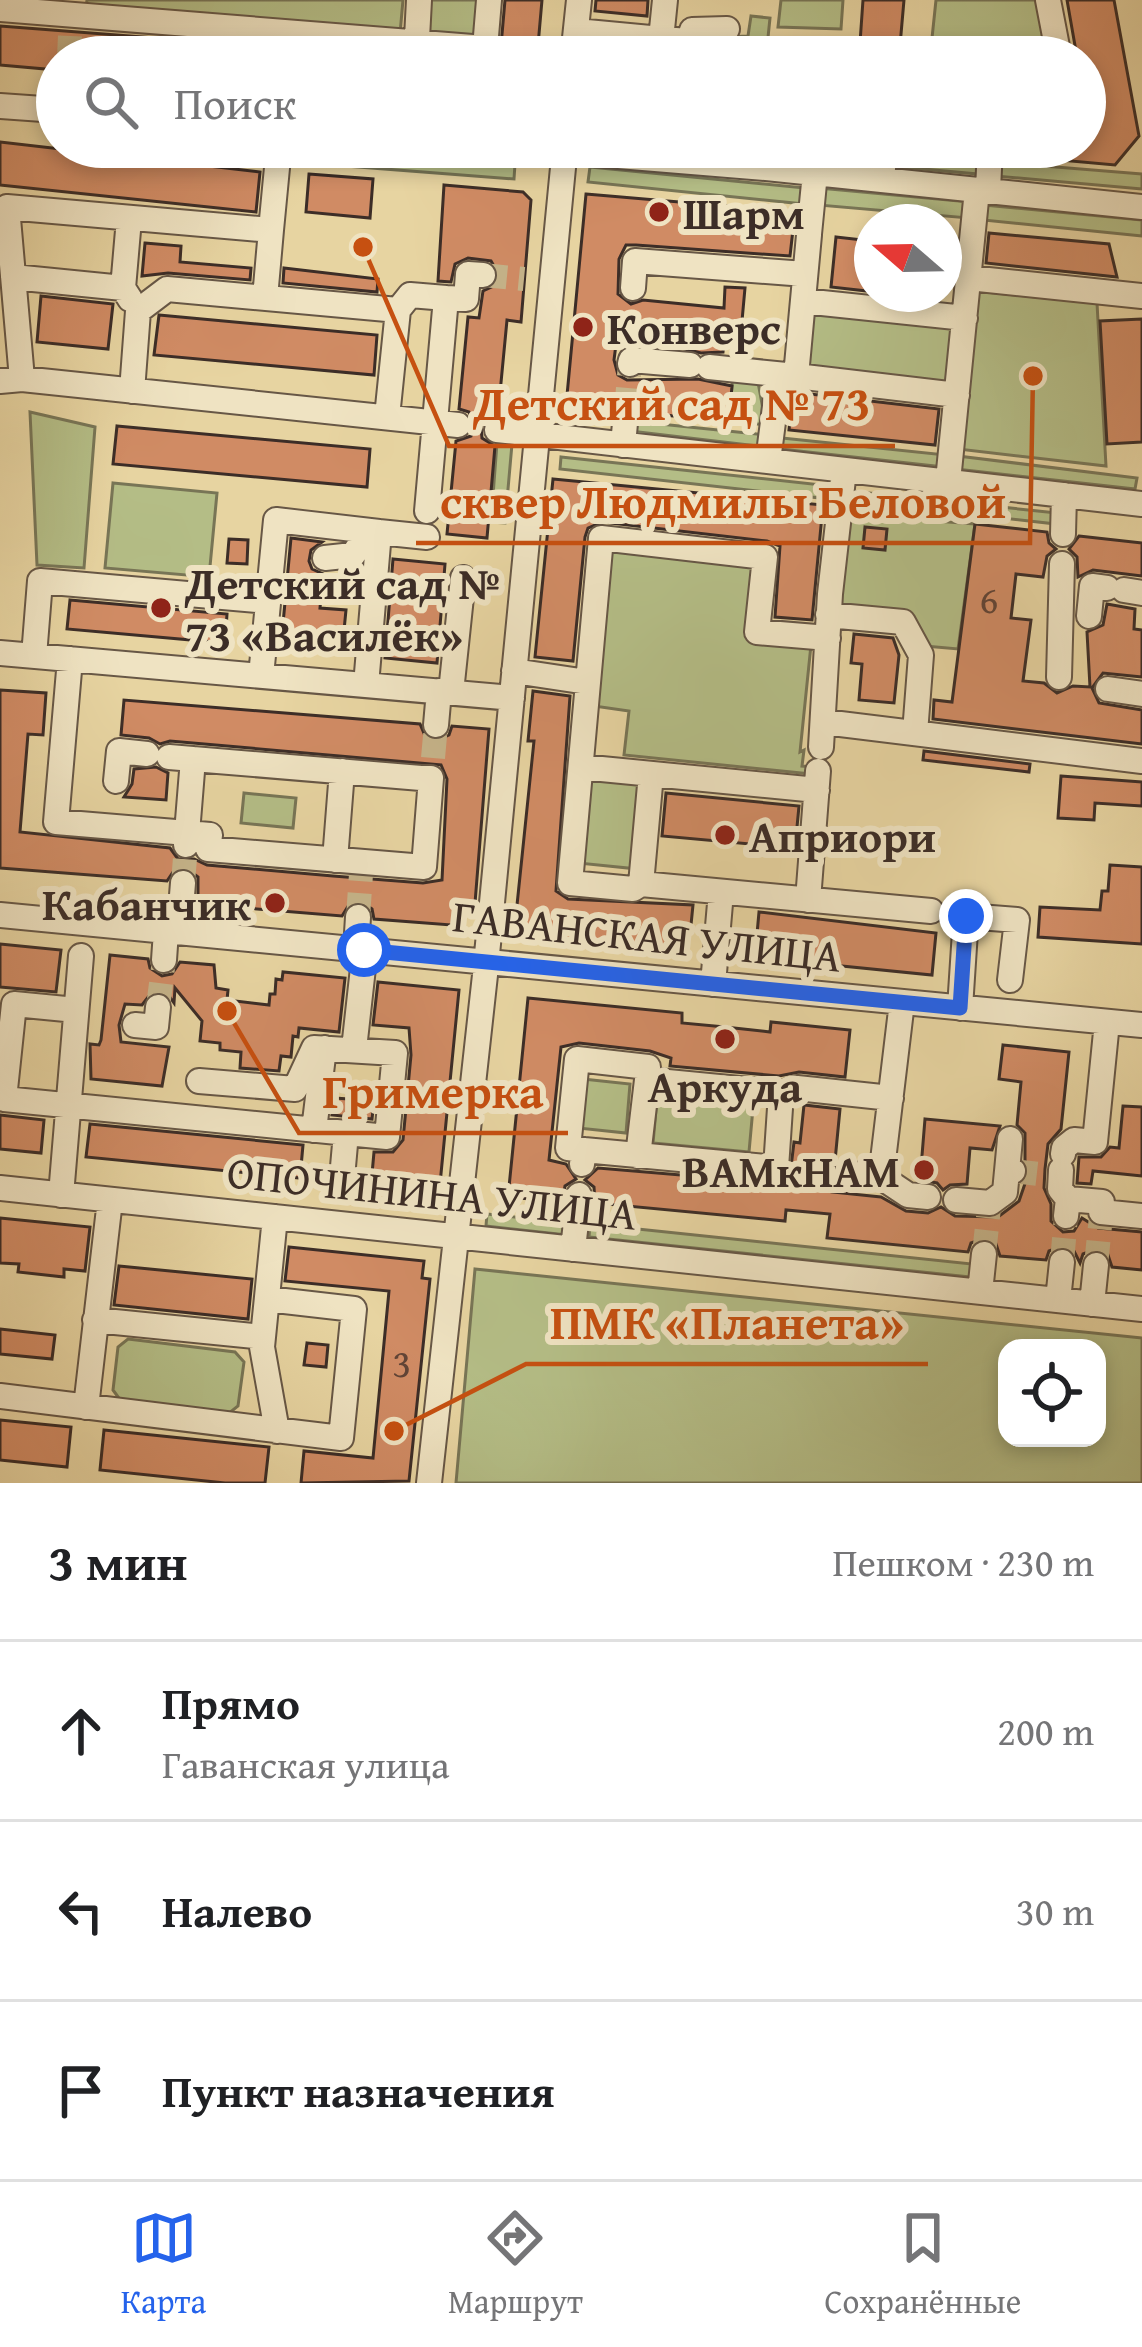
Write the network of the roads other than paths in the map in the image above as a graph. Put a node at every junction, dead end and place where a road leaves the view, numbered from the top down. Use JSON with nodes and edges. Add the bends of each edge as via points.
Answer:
{"nodes":[{"id":1,"x":419,"y":0,"type":"edge"},
{"id":2,"x":488,"y":0,"type":"edge"},
{"id":3,"x":579,"y":0,"type":"edge"},
{"id":4,"x":665,"y":0,"type":"edge"},
{"id":5,"x":1048,"y":0,"type":"edge"},
{"id":6,"x":0,"y":9,"type":"edge"},
{"id":7,"x":70,"y":17,"type":"edge"},
{"id":8,"x":727,"y":29,"type":"dead end"},
{"id":9,"x":576,"y":31,"type":"junction"},
{"id":10,"x":263,"y":36,"type":"edge"},
{"id":11,"x":417,"y":36,"type":"edge"},
{"id":12,"x":486,"y":36,"type":"edge"},
{"id":13,"x":575,"y":36,"type":"edge"},
{"id":14,"x":629,"y":36,"type":"edge"},
{"id":15,"x":661,"y":36,"type":"edge"},
{"id":16,"x":691,"y":36,"type":"edge"},
{"id":17,"x":1055,"y":36,"type":"edge"},
{"id":18,"x":0,"y":106,"type":"edge"},
{"id":19,"x":36,"y":109,"type":"edge"},
{"id":20,"x":277,"y":168,"type":"edge"},
{"id":21,"x":560,"y":168,"type":"edge"},
{"id":22,"x":792,"y":168,"type":"edge"},
{"id":23,"x":828,"y":168,"type":"edge"},
{"id":24,"x":883,"y":168,"type":"edge"},
{"id":25,"x":987,"y":168,"type":"edge"},
{"id":26,"x":825,"y":174,"type":"junction"},
{"id":27,"x":882,"y":179,"type":"junction"},
{"id":28,"x":982,"y":190,"type":"junction"},
{"id":29,"x":1142,"y":207,"type":"edge"},
{"id":30,"x":129,"y":219,"type":"junction"},
{"id":31,"x":271,"y":230,"type":"junction"},
{"id":32,"x":806,"y":274,"type":"junction"},
{"id":33,"x":483,"y":275,"type":"tunnel mouth"},
{"id":34,"x":13,"y":277,"type":"junction"},
{"id":35,"x":969,"y":278,"type":"junction"},
{"id":36,"x":123,"y":288,"type":"junction"},
{"id":37,"x":633,"y":288,"type":"dead end"},
{"id":38,"x":1142,"y":296,"type":"edge"},
{"id":39,"x":265,"y":298,"type":"junction"},
{"id":40,"x":446,"y":298,"type":"junction"},
{"id":41,"x":803,"y":301,"type":"junction"},
{"id":42,"x":398,"y":310,"type":"junction"},
{"id":43,"x":138,"y":311,"type":"junction"},
{"id":44,"x":965,"y":318,"type":"junction"},
{"id":45,"x":630,"y":364,"type":"dead end"},
{"id":46,"x":788,"y":375,"type":"junction"},
{"id":47,"x":11,"y":380,"type":"edge"},
{"id":48,"x":132,"y":391,"type":"junction"},
{"id":49,"x":957,"y":395,"type":"junction"},
{"id":50,"x":626,"y":412,"type":"tunnel mouth"},
{"id":51,"x":387,"y":418,"type":"junction"},
{"id":52,"x":446,"y":424,"type":"junction"},
{"id":53,"x":496,"y":430,"type":"dead end"},
{"id":54,"x":537,"y":435,"type":"junction"},
{"id":55,"x":623,"y":445,"type":"junction"},
{"id":56,"x":768,"y":461,"type":"junction"},
{"id":57,"x":844,"y":470,"type":"junction"},
{"id":58,"x":948,"y":482,"type":"junction"},
{"id":59,"x":1064,"y":495,"type":"junction"},
{"id":60,"x":1142,"y":504,"type":"edge"},
{"id":61,"x":374,"y":532,"type":"junction"},
{"id":62,"x":1063,"y":534,"type":"dead end"},
{"id":63,"x":325,"y":558,"type":"dead end"},
{"id":64,"x":1062,"y":564,"type":"dead end"},
{"id":65,"x":464,"y":578,"type":"dead end"},
{"id":66,"x":1124,"y":590,"type":"edge"},
{"id":67,"x":268,"y":601,"type":"junction"},
{"id":68,"x":1089,"y":616,"type":"dead end"},
{"id":69,"x":828,"y":626,"type":"junction"},
{"id":70,"x":0,"y":653,"type":"edge"},
{"id":71,"x":34,"y":656,"type":"junction"},
{"id":72,"x":70,"y":659,"type":"junction"},
{"id":73,"x":514,"y":671,"type":"junction"},
{"id":74,"x":261,"y":676,"type":"junction"},
{"id":75,"x":1059,"y":677,"type":"dead end"},
{"id":76,"x":586,"y":682,"type":"junction"},
{"id":77,"x":366,"y":685,"type":"junction"},
{"id":78,"x":1108,"y":689,"type":"dead end"},
{"id":79,"x":445,"y":692,"type":"junction"},
{"id":80,"x":1142,"y":694,"type":"edge"},
{"id":81,"x":512,"y":698,"type":"junction"},
{"id":82,"x":436,"y":725,"type":"tunnel mouth"},
{"id":83,"x":915,"y":733,"type":"junction"},
{"id":84,"x":170,"y":757,"type":"junction"},
{"id":85,"x":820,"y":758,"type":"junction"},
{"id":86,"x":1142,"y":760,"type":"edge"},
{"id":87,"x":581,"y":767,"type":"junction"},
{"id":88,"x":342,"y":771,"type":"junction"},
{"id":89,"x":651,"y":774,"type":"junction"},
{"id":90,"x":116,"y":782,"type":"dead end"},
{"id":91,"x":186,"y":839,"type":"junction"},
{"id":92,"x":335,"y":860,"type":"junction"},
{"id":93,"x":183,"y":883,"type":"tunnel mouth"},
{"id":94,"x":641,"y":884,"type":"junction"},
{"id":95,"x":721,"y":892,"type":"junction"},
{"id":96,"x":808,"y":900,"type":"junction"},
{"id":97,"x":931,"y":911,"type":"dead end"},
{"id":98,"x":0,"y":915,"type":"edge"},
{"id":99,"x":358,"y":917,"type":"tunnel mouth"},
{"id":100,"x":172,"y":932,"type":"junction"},
{"id":101,"x":360,"y":950,"type":"junction"},
{"id":102,"x":81,"y":956,"type":"dead end"},
{"id":103,"x":164,"y":961,"type":"tunnel mouth"},
{"id":104,"x":486,"y":962,"type":"junction"},
{"id":105,"x":1010,"y":980,"type":"dead end"},
{"id":106,"x":713,"y":984,"type":"junction"},
{"id":107,"x":902,"y":1002,"type":"junction"},
{"id":108,"x":158,"y":1007,"type":"dead end"},
{"id":109,"x":960,"y":1008,"type":"junction"},
{"id":110,"x":76,"y":1010,"type":"junction"},
{"id":111,"x":1107,"y":1022,"type":"junction"},
{"id":112,"x":135,"y":1024,"type":"dead end"},
{"id":113,"x":1142,"y":1025,"type":"edge"},
{"id":114,"x":324,"y":1048,"type":"junction"},
{"id":115,"x":354,"y":1049,"type":"junction"},
{"id":116,"x":647,"y":1080,"type":"junction"},
{"id":117,"x":199,"y":1081,"type":"dead end"},
{"id":118,"x":781,"y":1093,"type":"junction"},
{"id":119,"x":890,"y":1098,"type":"junction"},
{"id":120,"x":67,"y":1106,"type":"junction"},
{"id":121,"x":314,"y":1130,"type":"junction"},
{"id":122,"x":346,"y":1133,"type":"junction"},
{"id":123,"x":1010,"y":1139,"type":"dead end"},
{"id":124,"x":638,"y":1156,"type":"junction"},
{"id":125,"x":849,"y":1174,"type":"dead end"},
{"id":126,"x":881,"y":1177,"type":"junction"},
{"id":127,"x":0,"y":1188,"type":"edge"},
{"id":128,"x":341,"y":1189,"type":"dead end"},
{"id":129,"x":61,"y":1195,"type":"junction"},
{"id":130,"x":579,"y":1195,"type":"dead end"},
{"id":131,"x":928,"y":1197,"type":"dead end"},
{"id":132,"x":110,"y":1200,"type":"junction"},
{"id":133,"x":956,"y":1200,"type":"dead end"},
{"id":134,"x":1142,"y":1216,"type":"edge"},
{"id":135,"x":275,"y":1217,"type":"junction"},
{"id":136,"x":456,"y":1237,"type":"junction"},
{"id":137,"x":573,"y":1249,"type":"junction"},
{"id":138,"x":984,"y":1254,"type":"tunnel mouth"},
{"id":139,"x":1062,"y":1262,"type":"tunnel mouth"},
{"id":140,"x":1096,"y":1265,"type":"tunnel mouth"},
{"id":141,"x":980,"y":1292,"type":"junction"},
{"id":142,"x":267,"y":1299,"type":"junction"},
{"id":143,"x":1058,"y":1300,"type":"junction"},
{"id":144,"x":1092,"y":1304,"type":"junction"},
{"id":145,"x":1142,"y":1310,"type":"edge"},
{"id":146,"x":94,"y":1320,"type":"junction"},
{"id":147,"x":263,"y":1336,"type":"junction"},
{"id":148,"x":0,"y":1396,"type":"edge"},
{"id":149,"x":86,"y":1407,"type":"junction"},
{"id":150,"x":277,"y":1431,"type":"junction"},
{"id":151,"x":429,"y":1483,"type":"edge"}],
"edges":[{"from":1,"to":11,"type":"street"},
{"from":2,"to":12,"type":"street"},
{"from":3,"to":9,"type":"street"},
{"from":4,"to":15,"type":"street"},
{"from":5,"to":17,"type":"street"},
{"from":6,"to":7,"type":"street"},
{"from":7,"to":10,"type":"street"},
{"from":8,"to":16,"type":"street"},
{"from":9,"to":13,"type":"street"},
{"from":9,"to":14,"type":"street"},
{"from":18,"to":19,"type":"street"},
{"from":20,"to":31,"type":"street"},
{"from":21,"to":54,"type":"street","via":[[539,281]]},
{"from":22,"to":26,"type":"street"},
{"from":23,"to":26,"type":"street"},
{"from":24,"to":27,"type":"street"},
{"from":25,"to":28,"type":"street"},
{"from":26,"to":27,"type":"street"},
{"from":26,"to":32,"type":"street"},
{"from":27,"to":28,"type":"street"},
{"from":28,"to":29,"type":"street"},
{"from":28,"to":35,"type":"street"},
{"from":30,"to":31,"type":"street"},
{"from":30,"to":34,"type":"street","via":[[7,207]]},
{"from":30,"to":36,"type":"street"},
{"from":31,"to":39,"type":"street"},
{"from":32,"to":37,"type":"street","via":[[635,261]]},
{"from":32,"to":41,"type":"street"},
{"from":33,"to":40,"type":"street","via":[[469,274],[466,299]]},
{"from":34,"to":36,"type":"street"},
{"from":34,"to":47,"type":"street"},
{"from":35,"to":38,"type":"street"},
{"from":35,"to":44,"type":"street"},
{"from":36,"to":43,"type":"street"},
{"from":39,"to":42,"type":"street"},
{"from":39,"to":43,"type":"street","via":[[167,289]]},
{"from":40,"to":42,"type":"street","via":[[410,295]]},
{"from":40,"to":52,"type":"street"},
{"from":41,"to":44,"type":"street"},
{"from":41,"to":46,"type":"street"},
{"from":42,"to":51,"type":"street"},
{"from":43,"to":48,"type":"street"},
{"from":44,"to":49,"type":"street"},
{"from":45,"to":46,"type":"street"},
{"from":46,"to":49,"type":"street"},
{"from":46,"to":56,"type":"street"},
{"from":47,"to":48,"type":"street"},
{"from":48,"to":51,"type":"street"},
{"from":49,"to":58,"type":"street"},
{"from":50,"to":55,"type":"street"},
{"from":51,"to":52,"type":"street"},
{"from":52,"to":61,"type":"street","via":[[427,524]]},
{"from":53,"to":54,"type":"street"},
{"from":54,"to":55,"type":"street"},
{"from":54,"to":73,"type":"street"},
{"from":55,"to":56,"type":"street"},
{"from":56,"to":57,"type":"street"},
{"from":57,"to":58,"type":"street"},
{"from":57,"to":69,"type":"street"},
{"from":58,"to":59,"type":"street"},
{"from":59,"to":60,"type":"street"},
{"from":59,"to":62,"type":"street"},
{"from":61,"to":63,"type":"street","via":[[353,555]]},
{"from":61,"to":67,"type":"street","via":[[276,520]]},
{"from":61,"to":77,"type":"street"},
{"from":64,"to":75,"type":"street"},
{"from":65,"to":79,"type":"street"},
{"from":66,"to":68,"type":"street","via":[[1091,586]]},
{"from":67,"to":71,"type":"street","via":[[40,581]]},
{"from":67,"to":74,"type":"street"},
{"from":69,"to":76,"type":"street","via":[[757,632],[764,557],[602,538]]},
{"from":69,"to":83,"type":"street","via":[[903,622],[921,655]]},
{"from":69,"to":85,"type":"street"},
{"from":70,"to":71,"type":"street"},
{"from":71,"to":72,"type":"street"},
{"from":72,"to":74,"type":"street"},
{"from":72,"to":91,"type":"street","via":[[56,822]]},
{"from":73,"to":76,"type":"street"},
{"from":73,"to":81,"type":"street"},
{"from":74,"to":77,"type":"street"},
{"from":76,"to":87,"type":"street"},
{"from":77,"to":79,"type":"street"},
{"from":78,"to":80,"type":"street"},
{"from":79,"to":81,"type":"street"},
{"from":79,"to":82,"type":"street"},
{"from":81,"to":104,"type":"street"},
{"from":83,"to":85,"type":"street"},
{"from":83,"to":86,"type":"street"},
{"from":84,"to":88,"type":"street"},
{"from":84,"to":90,"type":"street","via":[[119,751]]},
{"from":84,"to":91,"type":"street"},
{"from":85,"to":89,"type":"street"},
{"from":85,"to":96,"type":"street"},
{"from":87,"to":89,"type":"street"},
{"from":87,"to":94,"type":"street","via":[[570,884]]},
{"from":88,"to":92,"type":"street"},
{"from":88,"to":92,"type":"street","via":[[432,768],[424,867]]},
{"from":89,"to":94,"type":"street"},
{"from":91,"to":92,"type":"street","via":[[210,835],[208,849]]},
{"from":93,"to":100,"type":"street"},
{"from":94,"to":95,"type":"street"},
{"from":95,"to":96,"type":"street"},
{"from":95,"to":106,"type":"street"},
{"from":96,"to":97,"type":"street"},
{"from":98,"to":100,"type":"street","name":"ГАВАНСКАЯ УЛИЦА"},
{"from":99,"to":101,"type":"street"},
{"from":100,"to":101,"type":"street","name":"ГАВАНСКАЯ УЛИЦА"},
{"from":100,"to":103,"type":"street"},
{"from":101,"to":104,"type":"street","name":"ГАВАНСКАЯ УЛИЦА"},
{"from":101,"to":115,"type":"street"},
{"from":102,"to":110,"type":"street"},
{"from":104,"to":106,"type":"street","name":"ГАВАНСКАЯ УЛИЦА"},
{"from":104,"to":136,"type":"street"},
{"from":105,"to":109,"type":"street","via":[[1017,920],[966,916]]},
{"from":106,"to":107,"type":"street","name":"ГАВАНСКАЯ УЛИЦА"},
{"from":107,"to":109,"type":"street","name":"ГАВАНСКАЯ УЛИЦА"},
{"from":107,"to":119,"type":"street"},
{"from":108,"to":112,"type":"street","via":[[156,1027]]},
{"from":109,"to":111,"type":"street","name":"ГАВАНСКАЯ УЛИЦА"},
{"from":110,"to":120,"type":"street"},
{"from":110,"to":120,"type":"street","via":[[14,1004],[4,1100]]},
{"from":111,"to":113,"type":"street","name":"ГАВАНСКАЯ УЛИЦА"},
{"from":111,"to":134,"type":"street","via":[[1096,1142],[1074,1140],[1064,1148],[1060,1189],[1067,1208],[1102,1202],[1101,1214]]},
{"from":114,"to":115,"type":"street"},
{"from":114,"to":117,"type":"street","via":[[314,1048],[295,1089]]},
{"from":114,"to":121,"type":"street"},
{"from":115,"to":122,"type":"street","via":[[395,1053],[387,1137]]},
{"from":116,"to":118,"type":"street"},
{"from":116,"to":124,"type":"street"},
{"from":116,"to":124,"type":"street","via":[[648,1067],[577,1058],[568,1148],[583,1157]]},
{"from":118,"to":119,"type":"street"},
{"from":118,"to":124,"type":"street","via":[[776,1168]]},
{"from":119,"to":126,"type":"street"},
{"from":120,"to":121,"type":"street"},
{"from":120,"to":129,"type":"street"},
{"from":121,"to":122,"type":"street"},
{"from":122,"to":128,"type":"street"},
{"from":123,"to":133,"type":"street","via":[[1005,1192],[990,1205]]},
{"from":125,"to":126,"type":"street"},
{"from":126,"to":131,"type":"street"},
{"from":127,"to":129,"type":"street","name":"ОПОЧИНИНА УЛИЦА"},
{"from":129,"to":132,"type":"street","name":"ОПОЧИНИНА УЛИЦА"},
{"from":130,"to":137,"type":"street"},
{"from":132,"to":135,"type":"street","name":"ОПОЧИНИНА УЛИЦА"},
{"from":132,"to":146,"type":"street"},
{"from":135,"to":136,"type":"street","name":"ОПОЧИНИНА УЛИЦА"},
{"from":135,"to":142,"type":"street"},
{"from":136,"to":137,"type":"street","name":"ОПОЧИНИНА УЛИЦА"},
{"from":136,"to":151,"type":"street"},
{"from":137,"to":141,"type":"street","name":"ОПОЧИНИНА УЛИЦА"},
{"from":138,"to":141,"type":"street"},
{"from":139,"to":143,"type":"street"},
{"from":140,"to":144,"type":"street"},
{"from":141,"to":143,"type":"street","name":"ОПОЧИНИНА УЛИЦА"},
{"from":142,"to":147,"type":"street"},
{"from":142,"to":150,"type":"street","via":[[354,1310],[341,1438]]},
{"from":143,"to":144,"type":"street","name":"ОПОЧИНИНА УЛИЦА"},
{"from":144,"to":145,"type":"street","name":"ОПОЧИНИНА УЛИЦА"},
{"from":146,"to":147,"type":"street"},
{"from":146,"to":149,"type":"street"},
{"from":147,"to":150,"type":"street"},
{"from":148,"to":149,"type":"street"},
{"from":149,"to":150,"type":"street"}]}
